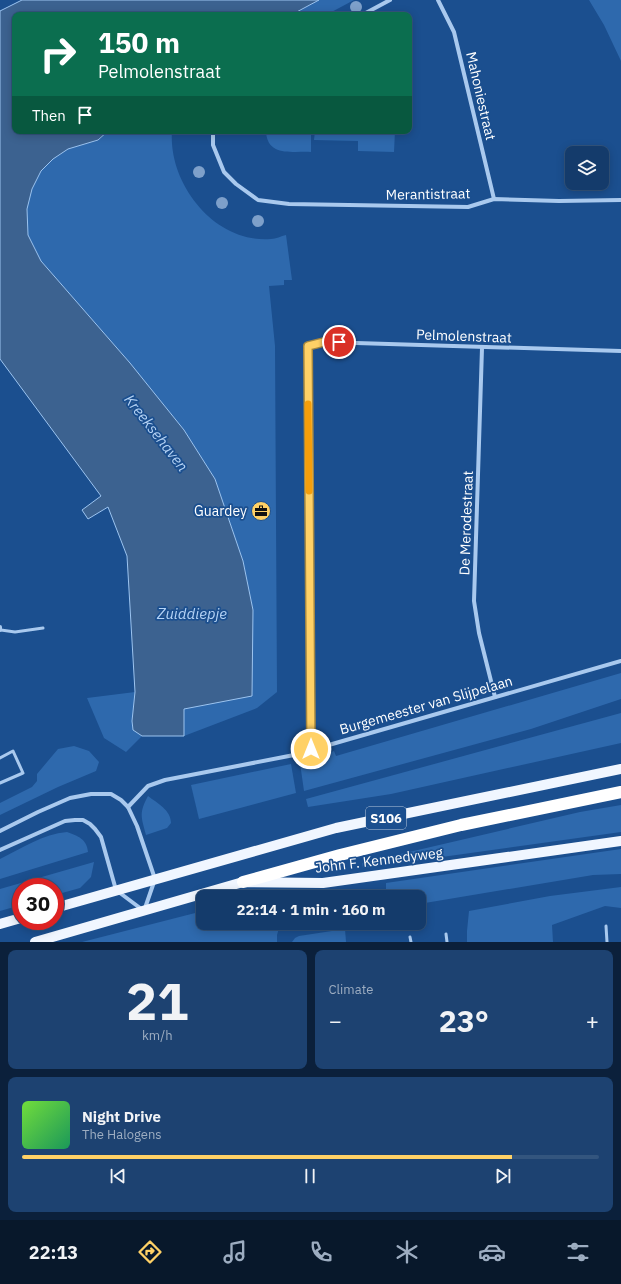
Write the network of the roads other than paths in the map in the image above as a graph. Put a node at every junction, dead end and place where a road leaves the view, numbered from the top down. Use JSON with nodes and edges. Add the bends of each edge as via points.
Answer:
{"nodes":[{"id":1,"x":390,"y":0,"type":"edge"},
{"id":2,"x":438,"y":0,"type":"edge"},
{"id":3,"x":368,"y":12,"type":"edge"},
{"id":4,"x":213,"y":134,"type":"edge"},
{"id":5,"x":494,"y":199,"type":"junction"},
{"id":6,"x":621,"y":200,"type":"edge"},
{"id":7,"x":482,"y":348,"type":"junction"},
{"id":8,"x":621,"y":352,"type":"edge"},
{"id":9,"x":43,"y":628,"type":"dead end"},
{"id":10,"x":0,"y":629,"type":"edge"},
{"id":11,"x":621,"y":661,"type":"edge"},
{"id":12,"x":495,"y":697,"type":"junction"},
{"id":13,"x":311,"y":749,"type":"junction"},
{"id":14,"x":0,"y":758,"type":"edge"},
{"id":15,"x":621,"y":769,"type":"edge"},
{"id":16,"x":0,"y":783,"type":"edge"},
{"id":17,"x":621,"y":792,"type":"edge"},
{"id":18,"x":128,"y":807,"type":"junction"},
{"id":19,"x":0,"y":831,"type":"edge"},
{"id":20,"x":621,"y":841,"type":"edge"},
{"id":21,"x":0,"y":850,"type":"edge"},
{"id":22,"x":155,"y":879,"type":"junction"},
{"id":23,"x":243,"y":882,"type":"junction"},
{"id":24,"x":116,"y":890,"type":"junction"},
{"id":25,"x":64,"y":905,"type":"edge"},
{"id":26,"x":144,"y":911,"type":"junction"},
{"id":27,"x":12,"y":921,"type":"edge"},
{"id":28,"x":0,"y":924,"type":"edge"},
{"id":29,"x":606,"y":926,"type":"dead end"},
{"id":30,"x":446,"y":934,"type":"dead end"},
{"id":31,"x":410,"y":937,"type":"dead end"},
{"id":32,"x":35,"y":942,"type":"edge"},
{"id":33,"x":411,"y":942,"type":"edge"},
{"id":34,"x":447,"y":942,"type":"edge"},
{"id":35,"x":607,"y":942,"type":"edge"}],
"edges":[{"from":1,"to":3,"type":"street"},
{"from":2,"to":5,"type":"street","name":"Mahoniestraat","via":[[454,32]]},
{"from":4,"to":5,"type":"street","name":"Merantistraat","via":[[213,145],[224,172],[258,200],[289,204],[468,207]]},
{"from":5,"to":6,"type":"street","name":"Merantistraat"},
{"from":7,"to":8,"type":"street","name":"Pelmolenstraat"},
{"from":7,"to":12,"type":"street","name":"De Merodestraat","via":[[474,601]]},
{"from":7,"to":13,"type":"street","name":"Pelmolenstraat","via":[[324,342],[308,346]]},
{"from":9,"to":10,"type":"lane","via":[[15,632]]},
{"from":11,"to":12,"type":"street","name":"Burgemeester van Slijpelaan"},
{"from":12,"to":13,"type":"street","name":"Burgemeester van Slijpelaan"},
{"from":13,"to":18,"type":"street","name":"Burgemeester van Slijpelaan","via":[[294,755],[165,780],[148,786]]},
{"from":14,"to":16,"type":"lane","via":[[13,751],[23,773]]},
{"from":15,"to":22,"type":"main road","number":"S106","via":[[336,828]]},
{"from":17,"to":23,"type":"highway","via":[[453,827]]},
{"from":18,"to":19,"type":"street","via":[[111,794],[91,794],[70,798]]},
{"from":18,"to":22,"type":"street"},
{"from":20,"to":23,"type":"main road","name":"John F. Kennedyweg","via":[[323,883]]},
{"from":21,"to":24,"type":"street","via":[[65,821],[83,820],[101,837]]},
{"from":22,"to":24,"type":"main road","number":"S106"},
{"from":22,"to":26,"type":"street"},
{"from":23,"to":26,"type":"main road","name":"John F. Kennedyweg"},
{"from":24,"to":25,"type":"main road","number":"S106"},
{"from":24,"to":26,"type":"street"},
{"from":26,"to":32,"type":"main road","name":"John F. Kennedyweg"},
{"from":27,"to":28,"type":"main road"},
{"from":29,"to":35,"type":"lane"},
{"from":30,"to":34,"type":"lane"},
{"from":31,"to":33,"type":"lane"}]}
